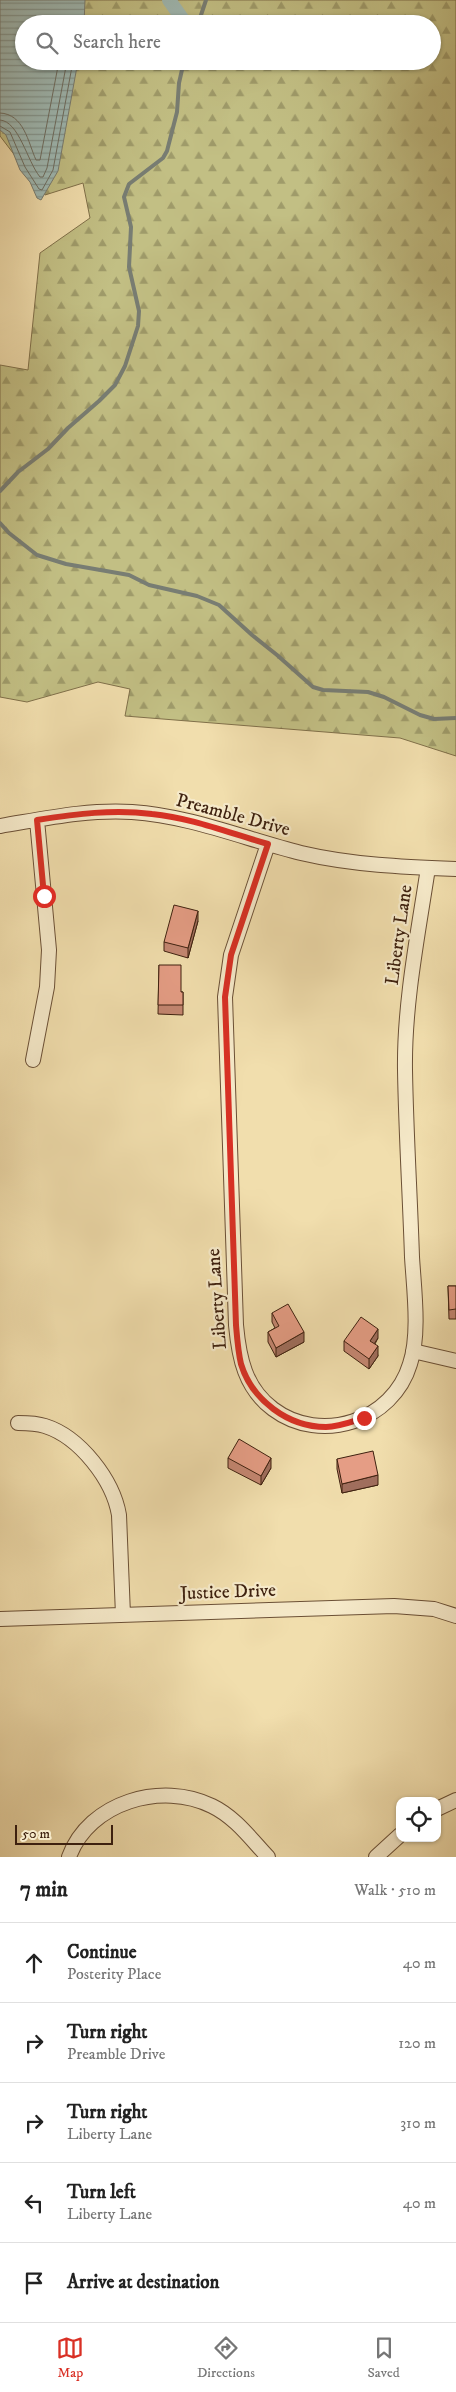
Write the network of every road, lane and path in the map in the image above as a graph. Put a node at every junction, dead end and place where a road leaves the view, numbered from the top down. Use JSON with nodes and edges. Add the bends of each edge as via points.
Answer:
{"nodes":[{"id":1,"x":37,"y":820,"type":"junction"},
{"id":2,"x":0,"y":826,"type":"edge"},
{"id":3,"x":268,"y":844,"type":"junction"},
{"id":4,"x":428,"y":868,"type":"junction"},
{"id":5,"x":456,"y":869,"type":"edge"},
{"id":6,"x":34,"y":1060,"type":"dead end"},
{"id":7,"x":413,"y":1351,"type":"junction"},
{"id":8,"x":456,"y":1361,"type":"edge"},
{"id":9,"x":18,"y":1423,"type":"dead end"},
{"id":10,"x":123,"y":1615,"type":"junction"},
{"id":11,"x":456,"y":1616,"type":"edge"},
{"id":12,"x":0,"y":1620,"type":"edge"},
{"id":13,"x":456,"y":1800,"type":"edge"},
{"id":14,"x":441,"y":1807,"type":"edge"},
{"id":15,"x":396,"y":1839,"type":"edge"},
{"id":16,"x":69,"y":1857,"type":"edge"},
{"id":17,"x":268,"y":1857,"type":"edge"},
{"id":18,"x":376,"y":1857,"type":"edge"}],
"edges":[{"from":1,"to":2,"type":"street","name":"Preamble Drive"},
{"from":1,"to":3,"type":"street","name":"Preamble Drive","via":[[107,812],[153,814],[196,822]]},
{"from":1,"to":6,"type":"street","via":[[49,950],[47,987]]},
{"from":3,"to":4,"type":"street","name":"Preamble Drive","via":[[347,862]]},
{"from":3,"to":7,"type":"street","name":"Liberty Lane","via":[[231,955],[225,997],[236,1325],[241,1363],[254,1388],[273,1409],[298,1422],[327,1427],[364,1418],[379,1409],[404,1381]]},
{"from":4,"to":5,"type":"street","name":"Preamble Drive"},
{"from":4,"to":7,"type":"street","name":"Liberty Lane","via":[[405,1039],[414,1281]]},
{"from":7,"to":8,"type":"street"},
{"from":9,"to":10,"type":"street","via":[[58,1431],[91,1461],[110,1485],[119,1516]]},
{"from":10,"to":11,"type":"street","name":"Justice Drive","via":[[394,1606],[434,1609]]},
{"from":10,"to":12,"type":"street","name":"Justice Drive"},
{"from":13,"to":14,"type":"street"},
{"from":15,"to":18,"type":"street"},
{"from":16,"to":17,"type":"street","via":[[78,1840],[100,1817],[128,1801],[161,1794],[212,1806],[240,1827]]}]}
